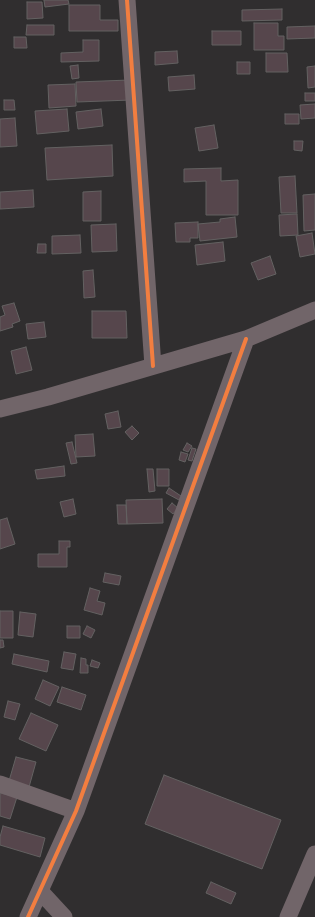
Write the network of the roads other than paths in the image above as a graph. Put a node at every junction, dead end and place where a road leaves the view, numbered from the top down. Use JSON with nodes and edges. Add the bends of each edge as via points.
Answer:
{"nodes":[{"id":1,"x":127,"y":0,"type":"edge"},
{"id":2,"x":315,"y":310,"type":"edge"},
{"id":3,"x":246,"y":339,"type":"junction"},
{"id":4,"x":153,"y":366,"type":"junction"},
{"id":5,"x":0,"y":409,"type":"edge"},
{"id":6,"x":0,"y":784,"type":"edge"},
{"id":7,"x":76,"y":811,"type":"junction"},
{"id":8,"x":315,"y":854,"type":"edge"},
{"id":9,"x":40,"y":891,"type":"junction"},
{"id":10,"x":28,"y":917,"type":"edge"},
{"id":11,"x":64,"y":917,"type":"edge"},
{"id":12,"x":288,"y":917,"type":"edge"}],
"edges":[{"from":1,"to":4,"type":"street"},
{"from":2,"to":3,"type":"street"},
{"from":3,"to":4,"type":"street"},
{"from":3,"to":7,"type":"street"},
{"from":4,"to":5,"type":"street"},
{"from":6,"to":7,"type":"street"},
{"from":7,"to":9,"type":"street"},
{"from":8,"to":12,"type":"street"},
{"from":9,"to":10,"type":"street"},
{"from":9,"to":11,"type":"street"}]}
